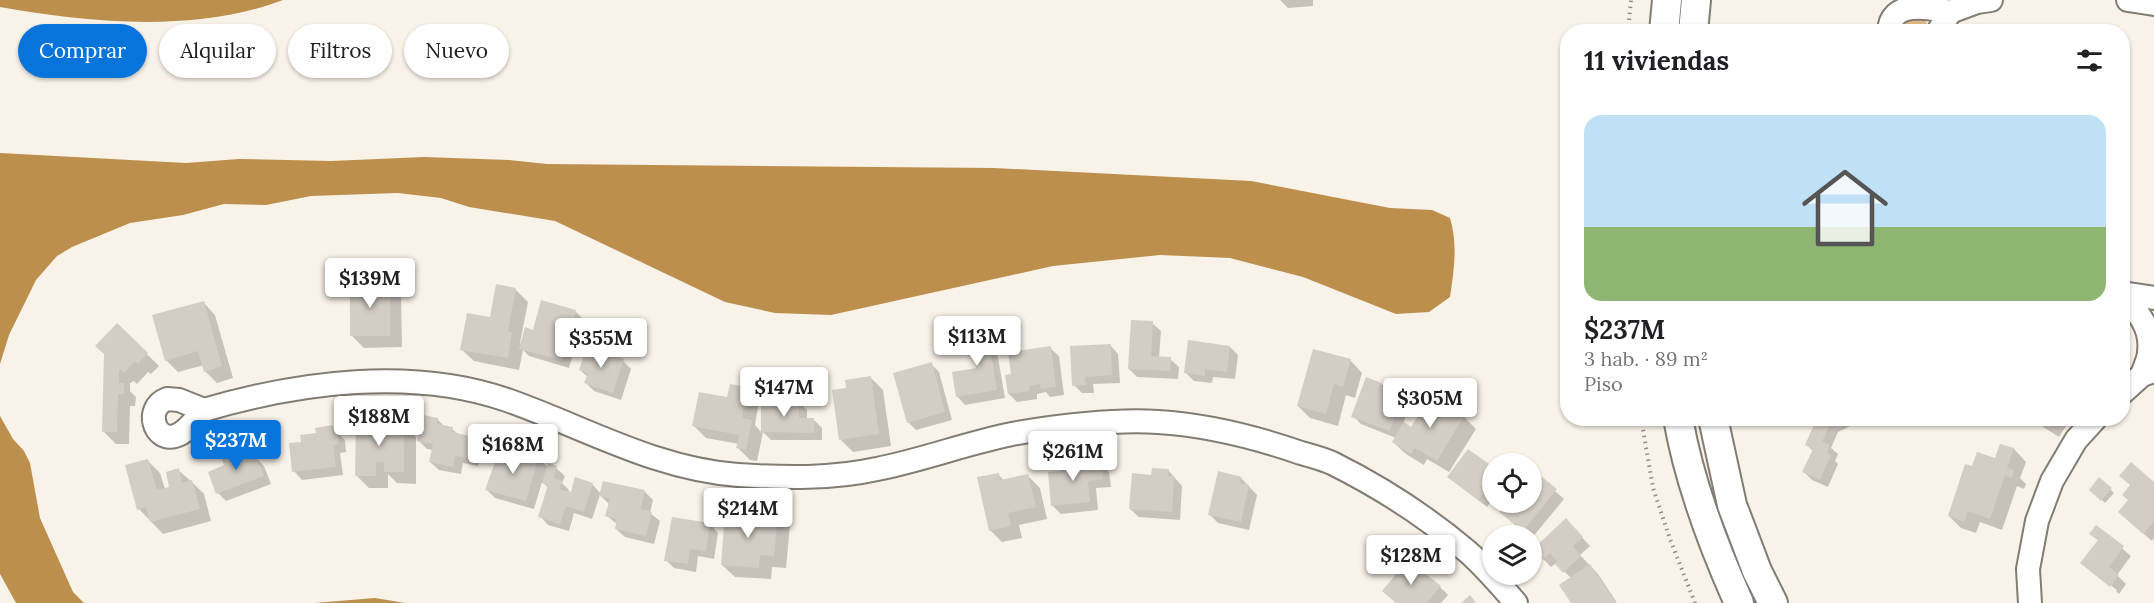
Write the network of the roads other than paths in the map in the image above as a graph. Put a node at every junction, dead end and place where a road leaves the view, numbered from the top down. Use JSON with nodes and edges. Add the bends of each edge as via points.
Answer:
{"nodes":[{"id":1,"x":1667,"y":0,"type":"edge"},
{"id":2,"x":1696,"y":0,"type":"edge"},
{"id":3,"x":1991,"y":0,"type":"edge"},
{"id":4,"x":2128,"y":0,"type":"edge"},
{"id":5,"x":2154,"y":4,"type":"edge"},
{"id":6,"x":1950,"y":12,"type":"junction"},
{"id":7,"x":1665,"y":24,"type":"edge"},
{"id":8,"x":1694,"y":24,"type":"edge"},
{"id":9,"x":1891,"y":24,"type":"edge"},
{"id":10,"x":1943,"y":24,"type":"edge"},
{"id":11,"x":2130,"y":295,"type":"edge"},
{"id":12,"x":2154,"y":298,"type":"edge"},
{"id":13,"x":2130,"y":304,"type":"edge"},
{"id":14,"x":2148,"y":373,"type":"edge"},
{"id":15,"x":2130,"y":387,"type":"edge"},
{"id":16,"x":204,"y":410,"type":"dead end"},
{"id":17,"x":1680,"y":426,"type":"edge"},
{"id":18,"x":1715,"y":426,"type":"edge"},
{"id":19,"x":2089,"y":426,"type":"edge"},
{"id":20,"x":1516,"y":603,"type":"edge"},
{"id":21,"x":1739,"y":603,"type":"edge"},
{"id":22,"x":1773,"y":603,"type":"edge"},
{"id":23,"x":2030,"y":603,"type":"edge"}],
"edges":[{"from":1,"to":7,"type":"street"},
{"from":2,"to":8,"type":"street"},
{"from":3,"to":6,"type":"street"},
{"from":4,"to":5,"type":"street"},
{"from":6,"to":9,"type":"street","via":[[1903,8],[1892,16]]},
{"from":6,"to":10,"type":"street"},
{"from":11,"to":12,"type":"street"},
{"from":13,"to":14,"type":"street","via":[[2146,328]]},
{"from":14,"to":15,"type":"street"},
{"from":16,"to":20,"type":"street","via":[[238,400],[343,382],[431,383],[505,399],[660,460],[736,475],[784,477],[828,477],[878,469],[1017,433],[1093,424],[1156,421],[1222,430],[1331,463],[1421,515],[1470,554]]},
{"from":17,"to":21,"type":"street","via":[[1697,494]]},
{"from":18,"to":22,"type":"street","via":[[1732,505]]},
{"from":19,"to":23,"type":"street","via":[[2052,481],[2037,521],[2028,569]]}]}
